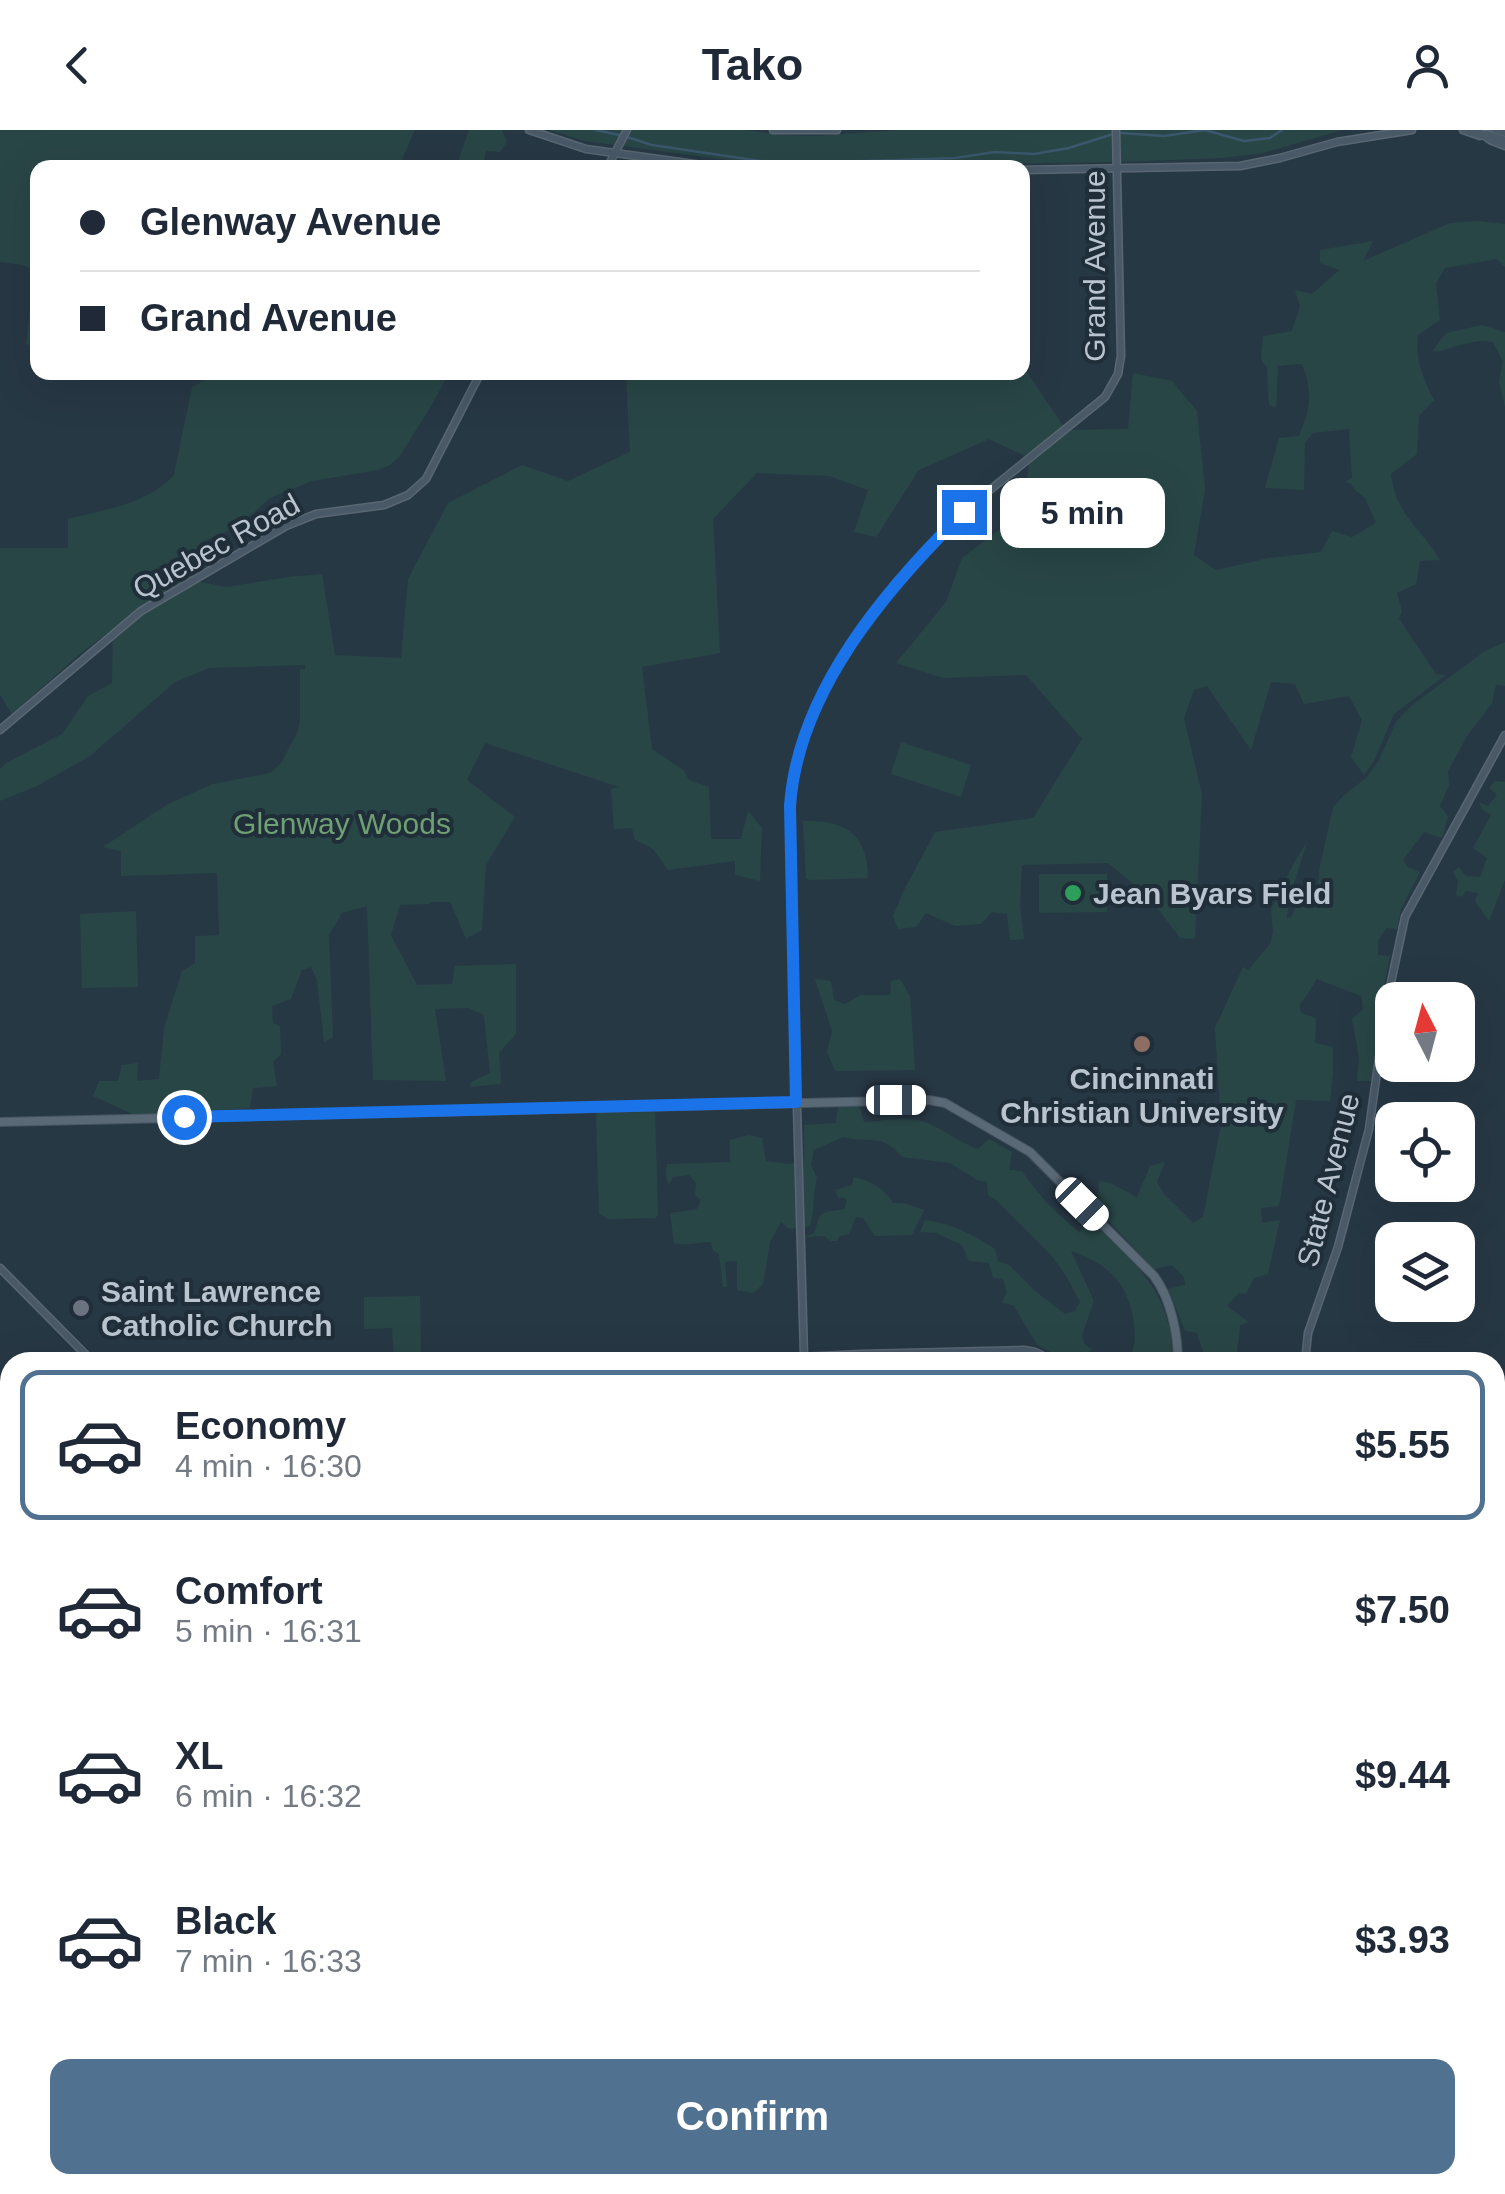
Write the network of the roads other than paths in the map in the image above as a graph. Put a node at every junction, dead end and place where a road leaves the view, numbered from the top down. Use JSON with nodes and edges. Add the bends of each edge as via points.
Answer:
{"nodes":[{"id":1,"x":529,"y":130,"type":"edge"},
{"id":2,"x":773,"y":130,"type":"edge"},
{"id":3,"x":837,"y":130,"type":"edge"},
{"id":4,"x":1412,"y":130,"type":"edge"},
{"id":5,"x":1463,"y":130,"type":"edge"},
{"id":6,"x":1477,"y":130,"type":"edge"},
{"id":7,"x":1494,"y":130,"type":"edge"},
{"id":8,"x":625,"y":134,"type":"edge"},
{"id":9,"x":1116,"y":134,"type":"edge"},
{"id":10,"x":1490,"y":140,"type":"junction"},
{"id":11,"x":1505,"y":140,"type":"edge"},
{"id":12,"x":615,"y":154,"type":"junction"},
{"id":13,"x":611,"y":160,"type":"edge"},
{"id":14,"x":661,"y":160,"type":"edge"},
{"id":15,"x":1116,"y":168,"type":"junction"},
{"id":16,"x":1030,"y":170,"type":"edge"},
{"id":17,"x":477,"y":380,"type":"edge"},
{"id":18,"x":0,"y":730,"type":"edge"},
{"id":19,"x":1505,"y":735,"type":"edge"},
{"id":20,"x":796,"y":1102,"type":"junction"},
{"id":21,"x":0,"y":1122,"type":"edge"},
{"id":22,"x":0,"y":1268,"type":"edge"},
{"id":23,"x":83,"y":1352,"type":"edge"},
{"id":24,"x":804,"y":1352,"type":"edge"},
{"id":25,"x":951,"y":1352,"type":"edge"},
{"id":26,"x":1035,"y":1352,"type":"edge"},
{"id":27,"x":1178,"y":1352,"type":"edge"},
{"id":28,"x":1306,"y":1352,"type":"edge"}],
"edges":[{"from":1,"to":12,"type":"street"},
{"from":2,"to":3,"type":"street"},
{"from":4,"to":15,"type":"street","via":[[1240,166]]},
{"from":5,"to":10,"type":"street"},
{"from":6,"to":10,"type":"street"},
{"from":6,"to":11,"type":"street"},
{"from":7,"to":11,"type":"street"},
{"from":8,"to":12,"type":"street"},
{"from":9,"to":15,"type":"street","name":"Grand Avenue"},
{"from":10,"to":11,"type":"street"},
{"from":12,"to":13,"type":"street"},
{"from":12,"to":14,"type":"street"},
{"from":15,"to":16,"type":"street"},
{"from":15,"to":20,"type":"street","name":"Grand Avenue","via":[[1121,356],[1114,382],[910,566],[841,661],[802,744],[790,806]]},
{"from":17,"to":18,"type":"street","name":"Quebec Road","via":[[426,479],[408,495],[316,514],[271,535],[141,611]]},
{"from":19,"to":28,"type":"street","name":"State Avenue","via":[[1405,917],[1369,1129]]},
{"from":20,"to":21,"type":"main road"},
{"from":20,"to":24,"type":"street","name":"Grand Avenue"},
{"from":20,"to":27,"type":"main road","via":[[938,1102],[1030,1152],[1157,1280]]},
{"from":22,"to":23,"type":"street"},
{"from":25,"to":26,"type":"street"}]}
